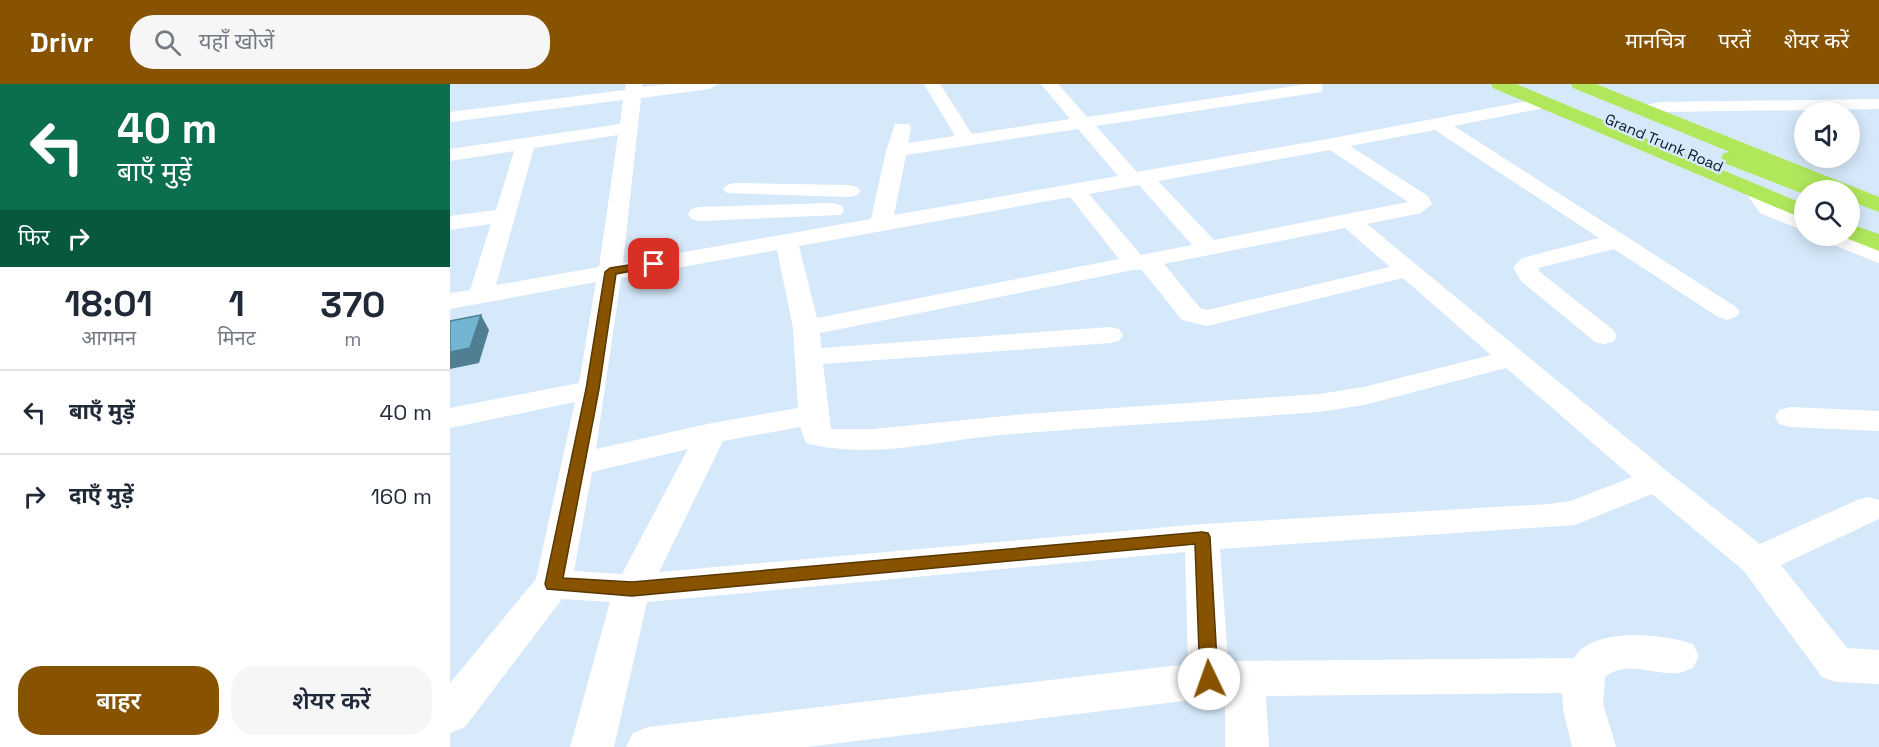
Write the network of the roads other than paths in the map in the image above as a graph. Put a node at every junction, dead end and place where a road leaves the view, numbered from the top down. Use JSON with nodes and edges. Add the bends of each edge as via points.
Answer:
{"nodes":[{"id":1,"x":710,"y":84,"type":"edge"},
{"id":2,"x":932,"y":84,"type":"edge"},
{"id":3,"x":1049,"y":84,"type":"edge"},
{"id":4,"x":1500,"y":84,"type":"edge"},
{"id":5,"x":1525,"y":84,"type":"edge"},
{"id":6,"x":1580,"y":84,"type":"edge"},
{"id":7,"x":1315,"y":88,"type":"dead end"},
{"id":8,"x":634,"y":89,"type":"edge"},
{"id":9,"x":1182,"y":91,"type":"dead end"},
{"id":10,"x":1546,"y":94,"type":"edge"},
{"id":11,"x":1879,"y":104,"type":"edge"},
{"id":12,"x":1198,"y":105,"type":"junction"},
{"id":13,"x":1644,"y":110,"type":"junction"},
{"id":14,"x":450,"y":117,"type":"edge"},
{"id":15,"x":1082,"y":123,"type":"junction"},
{"id":16,"x":1437,"y":123,"type":"junction"},
{"id":17,"x":629,"y":128,"type":"junction"},
{"id":18,"x":902,"y":128,"type":"dead end"},
{"id":19,"x":967,"y":141,"type":"junction"},
{"id":20,"x":526,"y":144,"type":"junction"},
{"id":21,"x":1333,"y":144,"type":"junction"},
{"id":22,"x":896,"y":151,"type":"junction"},
{"id":23,"x":450,"y":155,"type":"edge"},
{"id":24,"x":1137,"y":178,"type":"junction"},
{"id":25,"x":1817,"y":180,"type":"edge"},
{"id":26,"x":1794,"y":183,"type":"edge"},
{"id":27,"x":734,"y":189,"type":"dead end"},
{"id":28,"x":1074,"y":189,"type":"junction"},
{"id":29,"x":1756,"y":192,"type":"junction"},
{"id":30,"x":1794,"y":197,"type":"edge"},
{"id":31,"x":1860,"y":197,"type":"edge"},
{"id":32,"x":1879,"y":205,"type":"edge"},
{"id":33,"x":1794,"y":208,"type":"edge"},
{"id":34,"x":1860,"y":209,"type":"edge"},
{"id":35,"x":833,"y":210,"type":"junction"},
{"id":36,"x":699,"y":214,"type":"dead end"},
{"id":37,"x":504,"y":215,"type":"junction"},
{"id":38,"x":1879,"y":217,"type":"edge"},
{"id":39,"x":1349,"y":220,"type":"junction"},
{"id":40,"x":1794,"y":220,"type":"edge"},
{"id":41,"x":450,"y":223,"type":"edge"},
{"id":42,"x":881,"y":224,"type":"junction"},
{"id":43,"x":1860,"y":224,"type":"edge"},
{"id":44,"x":1879,"y":232,"type":"edge"},
{"id":45,"x":823,"y":234,"type":"junction"},
{"id":46,"x":1860,"y":235,"type":"edge"},
{"id":47,"x":786,"y":240,"type":"junction"},
{"id":48,"x":1616,"y":241,"type":"junction"},
{"id":49,"x":1879,"y":243,"type":"edge"},
{"id":50,"x":1856,"y":246,"type":"edge"},
{"id":51,"x":1209,"y":249,"type":"junction"},
{"id":52,"x":1879,"y":256,"type":"edge"},
{"id":53,"x":1142,"y":262,"type":"junction"},
{"id":54,"x":1407,"y":270,"type":"junction"},
{"id":55,"x":610,"y":272,"type":"junction"},
{"id":56,"x":450,"y":285,"type":"edge"},
{"id":57,"x":483,"y":287,"type":"junction"},
{"id":58,"x":450,"y":301,"type":"edge"},
{"id":59,"x":1727,"y":312,"type":"dead end"},
{"id":60,"x":806,"y":328,"type":"junction"},
{"id":61,"x":1110,"y":335,"type":"dead end"},
{"id":62,"x":1604,"y":336,"type":"dead end"},
{"id":63,"x":808,"y":357,"type":"junction"},
{"id":64,"x":1514,"y":357,"type":"junction"},
{"id":65,"x":592,"y":389,"type":"junction"},
{"id":66,"x":813,"y":415,"type":"junction"},
{"id":67,"x":1790,"y":417,"type":"dead end"},
{"id":68,"x":450,"y":418,"type":"edge"},
{"id":69,"x":1879,"y":421,"type":"edge"},
{"id":70,"x":712,"y":433,"type":"junction"},
{"id":71,"x":578,"y":464,"type":"junction"},
{"id":72,"x":1656,"y":480,"type":"junction"},
{"id":73,"x":1869,"y":509,"type":"dead end"},
{"id":74,"x":1202,"y":537,"type":"junction"},
{"id":75,"x":1757,"y":561,"type":"junction"},
{"id":76,"x":553,"y":584,"type":"junction"},
{"id":77,"x":632,"y":589,"type":"junction"},
{"id":78,"x":1679,"y":656,"type":"dead end"},
{"id":79,"x":1879,"y":667,"type":"edge"},
{"id":80,"x":1586,"y":675,"type":"junction"},
{"id":81,"x":1227,"y":679,"type":"junction"},
{"id":82,"x":454,"y":705,"type":"edge"},
{"id":83,"x":592,"y":747,"type":"edge"},
{"id":84,"x":648,"y":747,"type":"edge"},
{"id":85,"x":1247,"y":747,"type":"edge"},
{"id":86,"x":1594,"y":747,"type":"edge"}],
"edges":[{"from":1,"to":8,"type":"street"},
{"from":2,"to":19,"type":"street"},
{"from":3,"to":15,"type":"street"},
{"from":4,"to":10,"type":"highway"},
{"from":5,"to":30,"type":"highway","name":"Grand Trunk Road"},
{"from":6,"to":13,"type":"highway"},
{"from":7,"to":12,"type":"street"},
{"from":8,"to":14,"type":"street"},
{"from":8,"to":17,"type":"street"},
{"from":9,"to":12,"type":"street"},
{"from":10,"to":16,"type":"street"},
{"from":10,"to":26,"type":"highway","name":"Grand Trunk Road"},
{"from":10,"to":29,"type":"highway"},
{"from":11,"to":13,"type":"street"},
{"from":12,"to":15,"type":"street"},
{"from":13,"to":25,"type":"highway"},
{"from":15,"to":19,"type":"street"},
{"from":15,"to":24,"type":"street"},
{"from":16,"to":21,"type":"street"},
{"from":16,"to":48,"type":"street"},
{"from":17,"to":20,"type":"street"},
{"from":17,"to":55,"type":"street"},
{"from":18,"to":22,"type":"street"},
{"from":19,"to":22,"type":"street"},
{"from":20,"to":23,"type":"street"},
{"from":20,"to":37,"type":"street"},
{"from":21,"to":24,"type":"street"},
{"from":21,"to":39,"type":"street","via":[[1421,204]]},
{"from":22,"to":42,"type":"street"},
{"from":24,"to":28,"type":"street"},
{"from":24,"to":51,"type":"street"},
{"from":27,"to":35,"type":"street","via":[[855,183]]},
{"from":28,"to":42,"type":"street"},
{"from":28,"to":53,"type":"street"},
{"from":29,"to":33,"type":"highway"},
{"from":29,"to":40,"type":"street","via":[[1768,208]]},
{"from":31,"to":32,"type":"highway"},
{"from":34,"to":38,"type":"highway"},
{"from":35,"to":36,"type":"street"},
{"from":35,"to":45,"type":"street"},
{"from":37,"to":41,"type":"street"},
{"from":37,"to":57,"type":"street"},
{"from":39,"to":51,"type":"street"},
{"from":39,"to":54,"type":"street"},
{"from":42,"to":45,"type":"street"},
{"from":43,"to":44,"type":"highway"},
{"from":45,"to":47,"type":"street"},
{"from":46,"to":49,"type":"highway"},
{"from":47,"to":55,"type":"street"},
{"from":47,"to":60,"type":"street"},
{"from":48,"to":59,"type":"street"},
{"from":48,"to":62,"type":"street","via":[[1525,267],[1530,276]]},
{"from":50,"to":52,"type":"street"},
{"from":51,"to":53,"type":"street"},
{"from":53,"to":54,"type":"street","via":[[1191,314],[1207,318]]},
{"from":53,"to":60,"type":"street"},
{"from":54,"to":64,"type":"street"},
{"from":55,"to":57,"type":"street"},
{"from":55,"to":65,"type":"street"},
{"from":56,"to":57,"type":"street"},
{"from":57,"to":58,"type":"street"},
{"from":60,"to":63,"type":"street"},
{"from":61,"to":63,"type":"street"},
{"from":63,"to":66,"type":"street"},
{"from":64,"to":66,"type":"street","via":[[1364,396],[1319,403],[837,441],[817,436]]},
{"from":64,"to":72,"type":"street"},
{"from":65,"to":68,"type":"street"},
{"from":65,"to":71,"type":"street"},
{"from":66,"to":70,"type":"street"},
{"from":67,"to":69,"type":"street"},
{"from":70,"to":71,"type":"street"},
{"from":70,"to":77,"type":"street"},
{"from":71,"to":76,"type":"street"},
{"from":72,"to":74,"type":"street","via":[[1589,508],[1558,515]]},
{"from":72,"to":75,"type":"street"},
{"from":73,"to":75,"type":"street"},
{"from":74,"to":77,"type":"street"},
{"from":74,"to":81,"type":"street"},
{"from":75,"to":79,"type":"street","via":[[1836,665]]},
{"from":76,"to":77,"type":"street"},
{"from":76,"to":82,"type":"street"},
{"from":77,"to":83,"type":"street"},
{"from":78,"to":80,"type":"street","via":[[1627,652],[1603,655],[1593,660]]},
{"from":80,"to":81,"type":"street"},
{"from":80,"to":86,"type":"street","via":[[1582,697]]},
{"from":81,"to":84,"type":"street"},
{"from":81,"to":85,"type":"street"}]}
